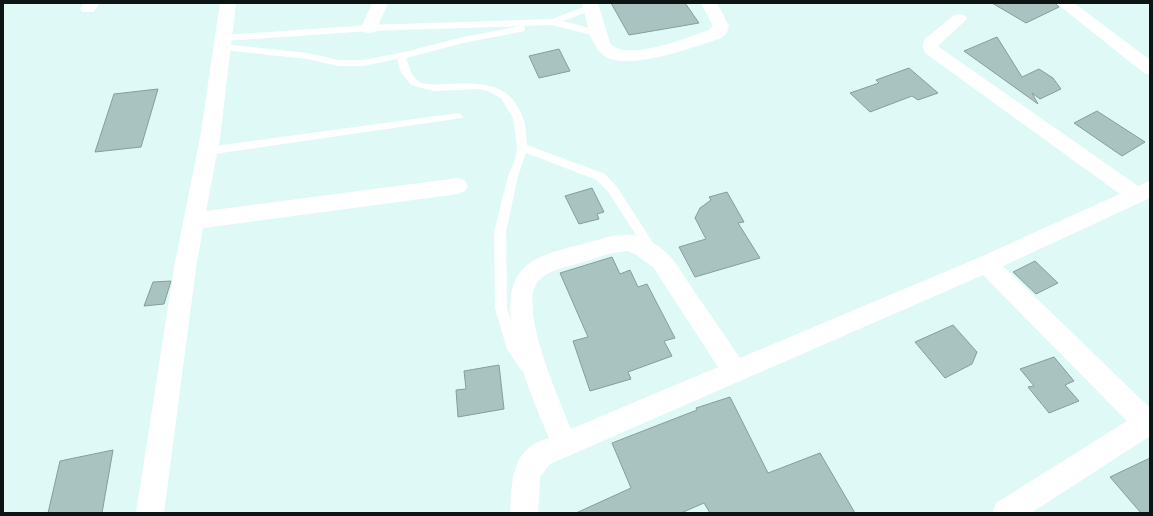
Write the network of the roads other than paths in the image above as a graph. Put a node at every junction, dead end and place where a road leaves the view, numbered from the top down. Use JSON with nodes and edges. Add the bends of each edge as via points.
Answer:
{"nodes":[{"id":1,"x":228,"y":3,"type":"edge"},
{"id":2,"x":380,"y":3,"type":"edge"},
{"id":3,"x":709,"y":3,"type":"edge"},
{"id":4,"x":1064,"y":3,"type":"edge"},
{"id":5,"x":591,"y":5,"type":"edge"},
{"id":6,"x":959,"y":19,"type":"dead end"},
{"id":7,"x":552,"y":22,"type":"junction"},
{"id":8,"x":369,"y":28,"type":"junction"},
{"id":9,"x":600,"y":34,"type":"junction"},
{"id":10,"x":223,"y":42,"type":"junction"},
{"id":11,"x":401,"y":56,"type":"junction"},
{"id":12,"x":1150,"y":69,"type":"edge"},
{"id":13,"x":458,"y":116,"type":"dead end"},
{"id":14,"x":522,"y":147,"type":"junction"},
{"id":15,"x":208,"y":151,"type":"junction"},
{"id":16,"x":458,"y":186,"type":"dead end"},
{"id":17,"x":1143,"y":192,"type":"edge"},
{"id":18,"x":194,"y":222,"type":"junction"},
{"id":19,"x":654,"y":255,"type":"junction"},
{"id":20,"x":986,"y":264,"type":"junction"},
{"id":21,"x":735,"y":372,"type":"junction"},
{"id":22,"x":543,"y":390,"type":"junction"},
{"id":23,"x":1148,"y":422,"type":"edge"},
{"id":24,"x":565,"y":445,"type":"junction"},
{"id":25,"x":150,"y":513,"type":"edge"},
{"id":26,"x":524,"y":513,"type":"edge"},
{"id":27,"x":1006,"y":513,"type":"edge"}],
"edges":[{"from":1,"to":10,"type":"street"},
{"from":2,"to":8,"type":"street"},
{"from":3,"to":9,"type":"street","via":[[719,21],[720,30],[676,47],[648,54],[618,56],[603,45]]},
{"from":4,"to":12,"type":"street"},
{"from":5,"to":7,"type":"lane"},
{"from":5,"to":9,"type":"street"},
{"from":6,"to":17,"type":"street","via":[[931,43],[931,49]]},
{"from":7,"to":8,"type":"lane"},
{"from":7,"to":9,"type":"lane"},
{"from":7,"to":11,"type":"lane"},
{"from":8,"to":10,"type":"lane"},
{"from":10,"to":11,"type":"lane","via":[[339,63],[362,63]]},
{"from":10,"to":15,"type":"street"},
{"from":11,"to":14,"type":"lane","via":[[410,79],[419,86],[479,86],[499,92],[511,104],[518,118]]},
{"from":13,"to":15,"type":"lane"},
{"from":14,"to":19,"type":"lane","via":[[601,177],[613,190]]},
{"from":14,"to":22,"type":"lane","via":[[500,232],[501,308],[512,345]]},
{"from":15,"to":18,"type":"street"},
{"from":16,"to":18,"type":"street"},
{"from":17,"to":20,"type":"street"},
{"from":18,"to":25,"type":"street","via":[[185,268]]},
{"from":19,"to":21,"type":"street","via":[[661,261]]},
{"from":19,"to":22,"type":"street","via":[[649,249],[635,243],[616,243],[538,268],[524,283],[523,316],[531,358]]},
{"from":20,"to":21,"type":"street"},
{"from":20,"to":23,"type":"street"},
{"from":21,"to":24,"type":"street"},
{"from":22,"to":24,"type":"street"},
{"from":23,"to":27,"type":"street"},
{"from":24,"to":26,"type":"street","via":[[541,455],[527,472]]}]}
